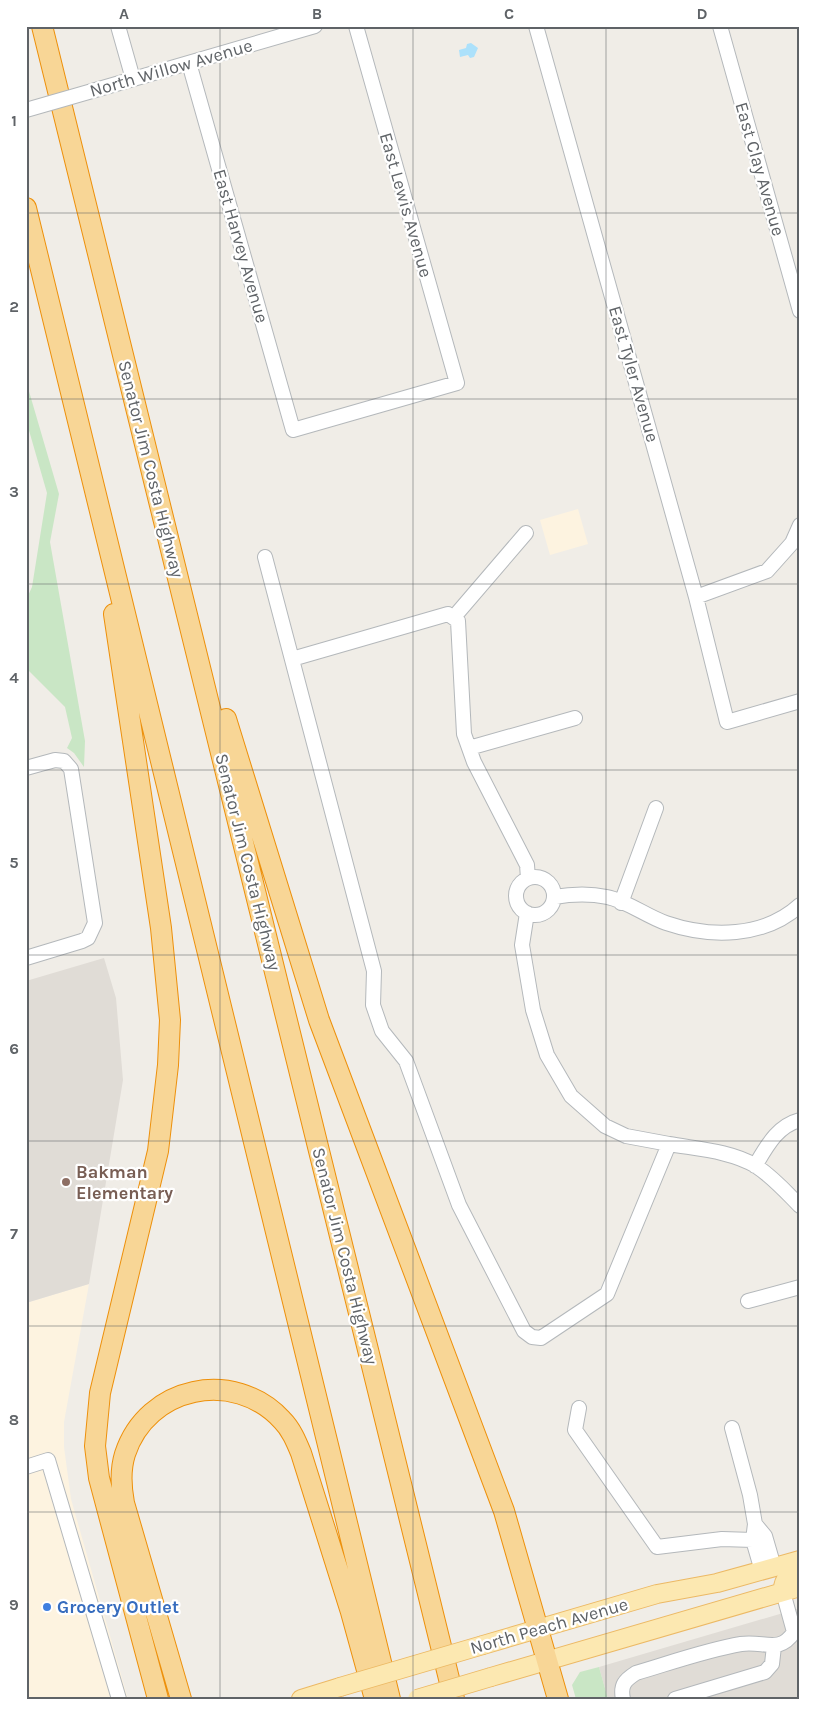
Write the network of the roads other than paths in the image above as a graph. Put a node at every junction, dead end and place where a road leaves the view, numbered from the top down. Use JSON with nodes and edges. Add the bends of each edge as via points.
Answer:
{"nodes":[{"id":1,"x":42,"y":26,"type":"edge"},
{"id":2,"x":118,"y":26,"type":"edge"},
{"id":3,"x":315,"y":26,"type":"edge"},
{"id":4,"x":356,"y":26,"type":"edge"},
{"id":5,"x":536,"y":26,"type":"edge"},
{"id":6,"x":720,"y":26,"type":"edge"},
{"id":7,"x":189,"y":63,"type":"junction"},
{"id":8,"x":133,"y":79,"type":"junction"},
{"id":9,"x":26,"y":110,"type":"edge"},
{"id":10,"x":26,"y":208,"type":"edge"},
{"id":11,"x":800,"y":311,"type":"edge"},
{"id":12,"x":293,"y":430,"type":"joint"},
{"id":13,"x":151,"y":471,"type":"junction"},
{"id":14,"x":94,"y":484,"type":"junction"},
{"id":15,"x":800,"y":525,"type":"edge"},
{"id":16,"x":526,"y":533,"type":"dead end"},
{"id":17,"x":265,"y":557,"type":"dead end"},
{"id":18,"x":696,"y":597,"type":"junction"},
{"id":19,"x":454,"y":618,"type":"junction"},
{"id":20,"x":292,"y":659,"type":"junction"},
{"id":21,"x":800,"y":701,"type":"edge"},
{"id":22,"x":575,"y":718,"type":"dead end"},
{"id":23,"x":469,"y":748,"type":"junction"},
{"id":24,"x":26,"y":768,"type":"edge"},
{"id":25,"x":656,"y":808,"type":"dead end"},
{"id":26,"x":528,"y":878,"type":"junction"},
{"id":27,"x":554,"y":896,"type":"junction"},
{"id":28,"x":621,"y":903,"type":"junction"},
{"id":29,"x":800,"y":906,"type":"edge"},
{"id":30,"x":527,"y":913,"type":"junction"},
{"id":31,"x":26,"y":958,"type":"edge"},
{"id":32,"x":800,"y":1120,"type":"edge"},
{"id":33,"x":669,"y":1144,"type":"junction"},
{"id":34,"x":755,"y":1166,"type":"junction"},
{"id":35,"x":800,"y":1206,"type":"edge"},
{"id":36,"x":800,"y":1286,"type":"edge"},
{"id":37,"x":748,"y":1301,"type":"dead end"},
{"id":38,"x":579,"y":1408,"type":"dead end"},
{"id":39,"x":732,"y":1428,"type":"dead end"},
{"id":40,"x":26,"y":1467,"type":"edge"},
{"id":41,"x":755,"y":1524,"type":"junction"},
{"id":42,"x":753,"y":1540,"type":"junction"},
{"id":43,"x":800,"y":1560,"type":"edge"},
{"id":44,"x":768,"y":1569,"type":"junction"},
{"id":45,"x":800,"y":1572,"type":"edge"},
{"id":46,"x":791,"y":1589,"type":"edge"},
{"id":47,"x":708,"y":1614,"type":"junction"},
{"id":48,"x":539,"y":1628,"type":"junction"},
{"id":49,"x":774,"y":1646,"type":"junction"},
{"id":50,"x":547,"y":1661,"type":"junction"},
{"id":51,"x":119,"y":1699,"type":"edge"},
{"id":52,"x":158,"y":1699,"type":"edge"},
{"id":53,"x":182,"y":1699,"type":"edge"},
{"id":54,"x":301,"y":1699,"type":"edge"},
{"id":55,"x":375,"y":1699,"type":"edge"},
{"id":56,"x":390,"y":1699,"type":"edge"},
{"id":57,"x":416,"y":1699,"type":"edge"},
{"id":58,"x":454,"y":1699,"type":"edge"},
{"id":59,"x":558,"y":1699,"type":"edge"},
{"id":60,"x":624,"y":1699,"type":"edge"},
{"id":61,"x":675,"y":1699,"type":"edge"}],
"edges":[{"from":1,"to":13,"type":"highway","name":"Senator Jim Costa Highway"},
{"from":2,"to":8,"type":"street"},
{"from":3,"to":7,"type":"street","name":"North Willow Avenue"},
{"from":4,"to":12,"type":"street","name":"East Lewis Avenue","via":[[457,383]]},
{"from":5,"to":18,"type":"street","name":"East Tyler Avenue"},
{"from":6,"to":11,"type":"street","name":"East Clay Avenue"},
{"from":7,"to":8,"type":"street","name":"North Willow Avenue"},
{"from":7,"to":12,"type":"street","name":"East Harvey Avenue"},
{"from":8,"to":9,"type":"street","name":"North Willow Avenue","bridge":true},
{"from":10,"to":14,"type":"highway"},
{"from":13,"to":48,"type":"highway","via":[[319,1020],[479,1439]]},
{"from":13,"to":58,"type":"highway","name":"Senator Jim Costa Highway"},
{"from":14,"to":52,"type":"highway","via":[[162,928],[170,1020],[158,1151],[100,1393],[95,1446],[99,1478],[134,1619]]},
{"from":14,"to":56,"type":"highway"},
{"from":15,"to":18,"type":"street","via":[[792,544],[767,572]]},
{"from":16,"to":19,"type":"street"},
{"from":17,"to":20,"type":"street"},
{"from":18,"to":21,"type":"street","name":"East Tyler Avenue","via":[[727,722]]},
{"from":19,"to":20,"type":"street","via":[[448,614]]},
{"from":19,"to":23,"type":"street","via":[[458,620],[460,634],[464,734]]},
{"from":20,"to":33,"type":"street","via":[[374,971],[374,1005],[382,1031],[406,1061],[459,1205],[524,1331],[532,1337],[541,1338],[607,1294]]},
{"from":22,"to":23,"type":"street"},
{"from":23,"to":26,"type":"street","via":[[527,865]]},
{"from":24,"to":31,"type":"street","via":[[55,760],[64,761],[71,769],[95,923],[88,938]]},
{"from":25,"to":28,"type":"street"},
{"from":26,"to":27,"type":"street","via":[[546,880]]},
{"from":26,"to":30,"type":"street","via":[[519,886],[517,898]]},
{"from":27,"to":28,"type":"street","via":[[579,893],[609,897]]},
{"from":27,"to":30,"type":"street","via":[[545,912]]},
{"from":28,"to":29,"type":"street","via":[[666,923],[713,932],[761,928]]},
{"from":30,"to":33,"type":"street","via":[[522,945],[533,1010],[547,1055],[571,1096],[605,1126],[626,1136]]},
{"from":32,"to":34,"type":"street","via":[[786,1124],[771,1140]]},
{"from":33,"to":34,"type":"street","via":[[726,1154]]},
{"from":34,"to":35,"type":"street"},
{"from":36,"to":37,"type":"street"},
{"from":38,"to":42,"type":"street","via":[[575,1430],[657,1547]]},
{"from":39,"to":41,"type":"street"},
{"from":40,"to":51,"type":"street","via":[[48,1460]]},
{"from":41,"to":42,"type":"street"},
{"from":41,"to":44,"type":"street","via":[[764,1536]]},
{"from":42,"to":44,"type":"street"},
{"from":43,"to":44,"type":"main road","name":"North Peach Avenue"},
{"from":44,"to":47,"type":"main road","via":[[775,1571],[768,1579],[730,1592],[716,1602]]},
{"from":44,"to":48,"type":"main road","name":"North Peach Avenue","via":[[717,1583],[656,1594]]},
{"from":45,"to":46,"type":"main road","via":[[786,1578],[782,1585]]},
{"from":46,"to":47,"type":"main road","name":"North Peach Avenue"},
{"from":46,"to":49,"type":"street","via":[[794,1632],[788,1642]]},
{"from":47,"to":50,"type":"main road","name":"North Peach Avenue"},
{"from":48,"to":50,"type":"highway"},
{"from":48,"to":54,"type":"main road","name":"North Peach Avenue","bridge":true},
{"from":49,"to":60,"type":"street","via":[[743,1644],[636,1673],[626,1680],[621,1690]]},
{"from":49,"to":61,"type":"street","via":[[772,1664],[765,1672]]},
{"from":50,"to":57,"type":"main road","name":"North Peach Avenue","bridge":true},
{"from":50,"to":59,"type":"highway"},
{"from":53,"to":55,"type":"highway","via":[[124,1503],[122,1469],[136,1430],[159,1406],[185,1393],[218,1389],[232,1390],[260,1401],[284,1421],[293,1436],[351,1612]]}]}
